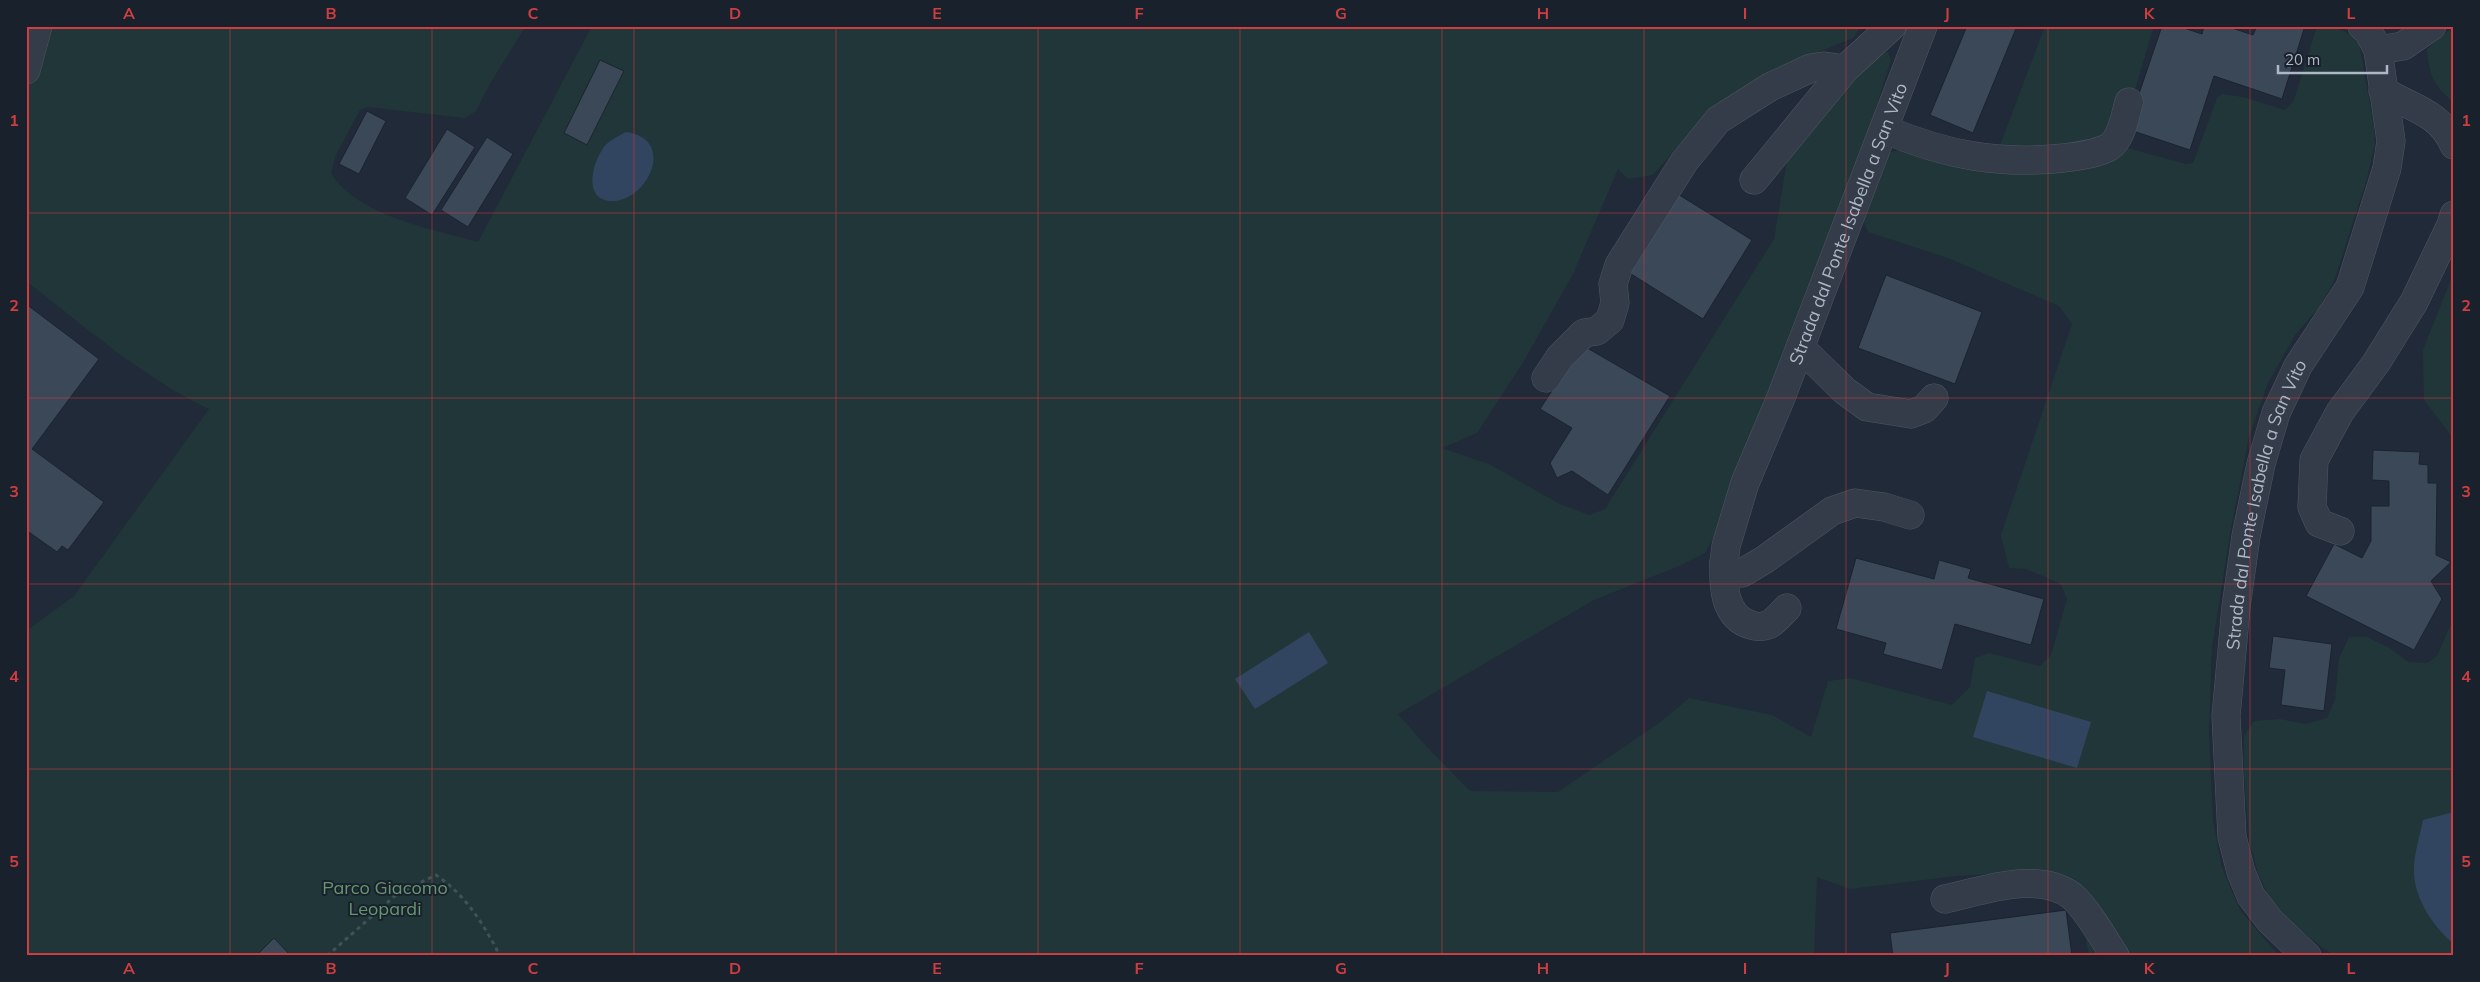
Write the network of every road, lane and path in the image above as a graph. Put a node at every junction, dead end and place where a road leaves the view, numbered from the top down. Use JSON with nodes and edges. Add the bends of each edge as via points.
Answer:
{"nodes":[{"id":1,"x":38,"y":26,"type":"edge"},
{"id":2,"x":1892,"y":26,"type":"edge"},
{"id":3,"x":1923,"y":26,"type":"edge"},
{"id":4,"x":2362,"y":26,"type":"edge"},
{"id":5,"x":2432,"y":26,"type":"edge"},
{"id":6,"x":2378,"y":50,"type":"junction"},
{"id":7,"x":1845,"y":69,"type":"junction"},
{"id":8,"x":26,"y":70,"type":"edge"},
{"id":9,"x":2383,"y":90,"type":"junction"},
{"id":10,"x":2129,"y":102,"type":"dead end"},
{"id":11,"x":1884,"y":129,"type":"junction"},
{"id":12,"x":2454,"y":145,"type":"edge"},
{"id":13,"x":1754,"y":180,"type":"dead end"},
{"id":14,"x":2454,"y":214,"type":"edge"},
{"id":15,"x":1800,"y":346,"type":"junction"},
{"id":16,"x":1546,"y":378,"type":"dead end"},
{"id":17,"x":1934,"y":398,"type":"dead end"},
{"id":18,"x":1910,"y":515,"type":"dead end"},
{"id":19,"x":2340,"y":532,"type":"dead end"},
{"id":20,"x":1724,"y":562,"type":"junction"},
{"id":21,"x":1787,"y":608,"type":"dead end"},
{"id":22,"x":1945,"y":899,"type":"dead end"},
{"id":23,"x":2300,"y":953,"type":"edge"},
{"id":24,"x":327,"y":956,"type":"edge"},
{"id":25,"x":495,"y":956,"type":"edge"},
{"id":26,"x":2115,"y":956,"type":"edge"}],
"edges":[{"from":1,"to":8,"type":"street"},
{"from":2,"to":7,"type":"street"},
{"from":3,"to":11,"type":"street","name":"Strada dal Ponte Isabella a San Vito"},
{"from":4,"to":6,"type":"street","name":"Strada dal Ponte Isabella a San Vito"},
{"from":5,"to":6,"type":"street","via":[[2403,46]]},
{"from":6,"to":9,"type":"street","name":"Strada dal Ponte Isabella a San Vito"},
{"from":7,"to":13,"type":"street"},
{"from":7,"to":16,"type":"street","via":[[1811,68],[1770,86],[1718,120],[1684,162],[1619,265],[1613,284],[1615,303],[1610,320],[1597,331],[1584,333],[1560,357]]},
{"from":9,"to":12,"type":"street","via":[[2438,120]]},
{"from":9,"to":23,"type":"street","name":"Strada dal Ponte Isabella a San Vito","via":[[2391,141],[2387,168],[2350,287],[2298,366],[2276,414],[2261,464],[2246,536],[2231,653],[2226,716],[2232,837],[2251,896]]},
{"from":10,"to":11,"type":"street","via":[[2120,134],[2110,146],[2076,156],[2042,160],[1996,160],[1951,152]]},
{"from":11,"to":15,"type":"street","name":"Strada dal Ponte Isabella a San Vito"},
{"from":14,"to":19,"type":"street","via":[[2414,302],[2376,363],[2340,412],[2314,460],[2312,507],[2319,523]]},
{"from":15,"to":17,"type":"street","via":[[1845,392],[1867,407],[1911,414]]},
{"from":15,"to":20,"type":"street","name":"Strada dal Ponte Isabella a San Vito","via":[[1745,483]]},
{"from":18,"to":20,"type":"street","via":[[1855,503],[1832,511],[1742,573],[1728,572]]},
{"from":20,"to":21,"type":"street","name":"Strada dal Ponte Isabella a San Vito","via":[[1723,588],[1740,622],[1757,627],[1770,624]]},
{"from":22,"to":26,"type":"street","via":[[2016,885],[2050,884],[2072,897]]},
{"from":24,"to":25,"type":"path","via":[[397,894],[436,875],[452,886],[481,919],[497,950]]}]}
